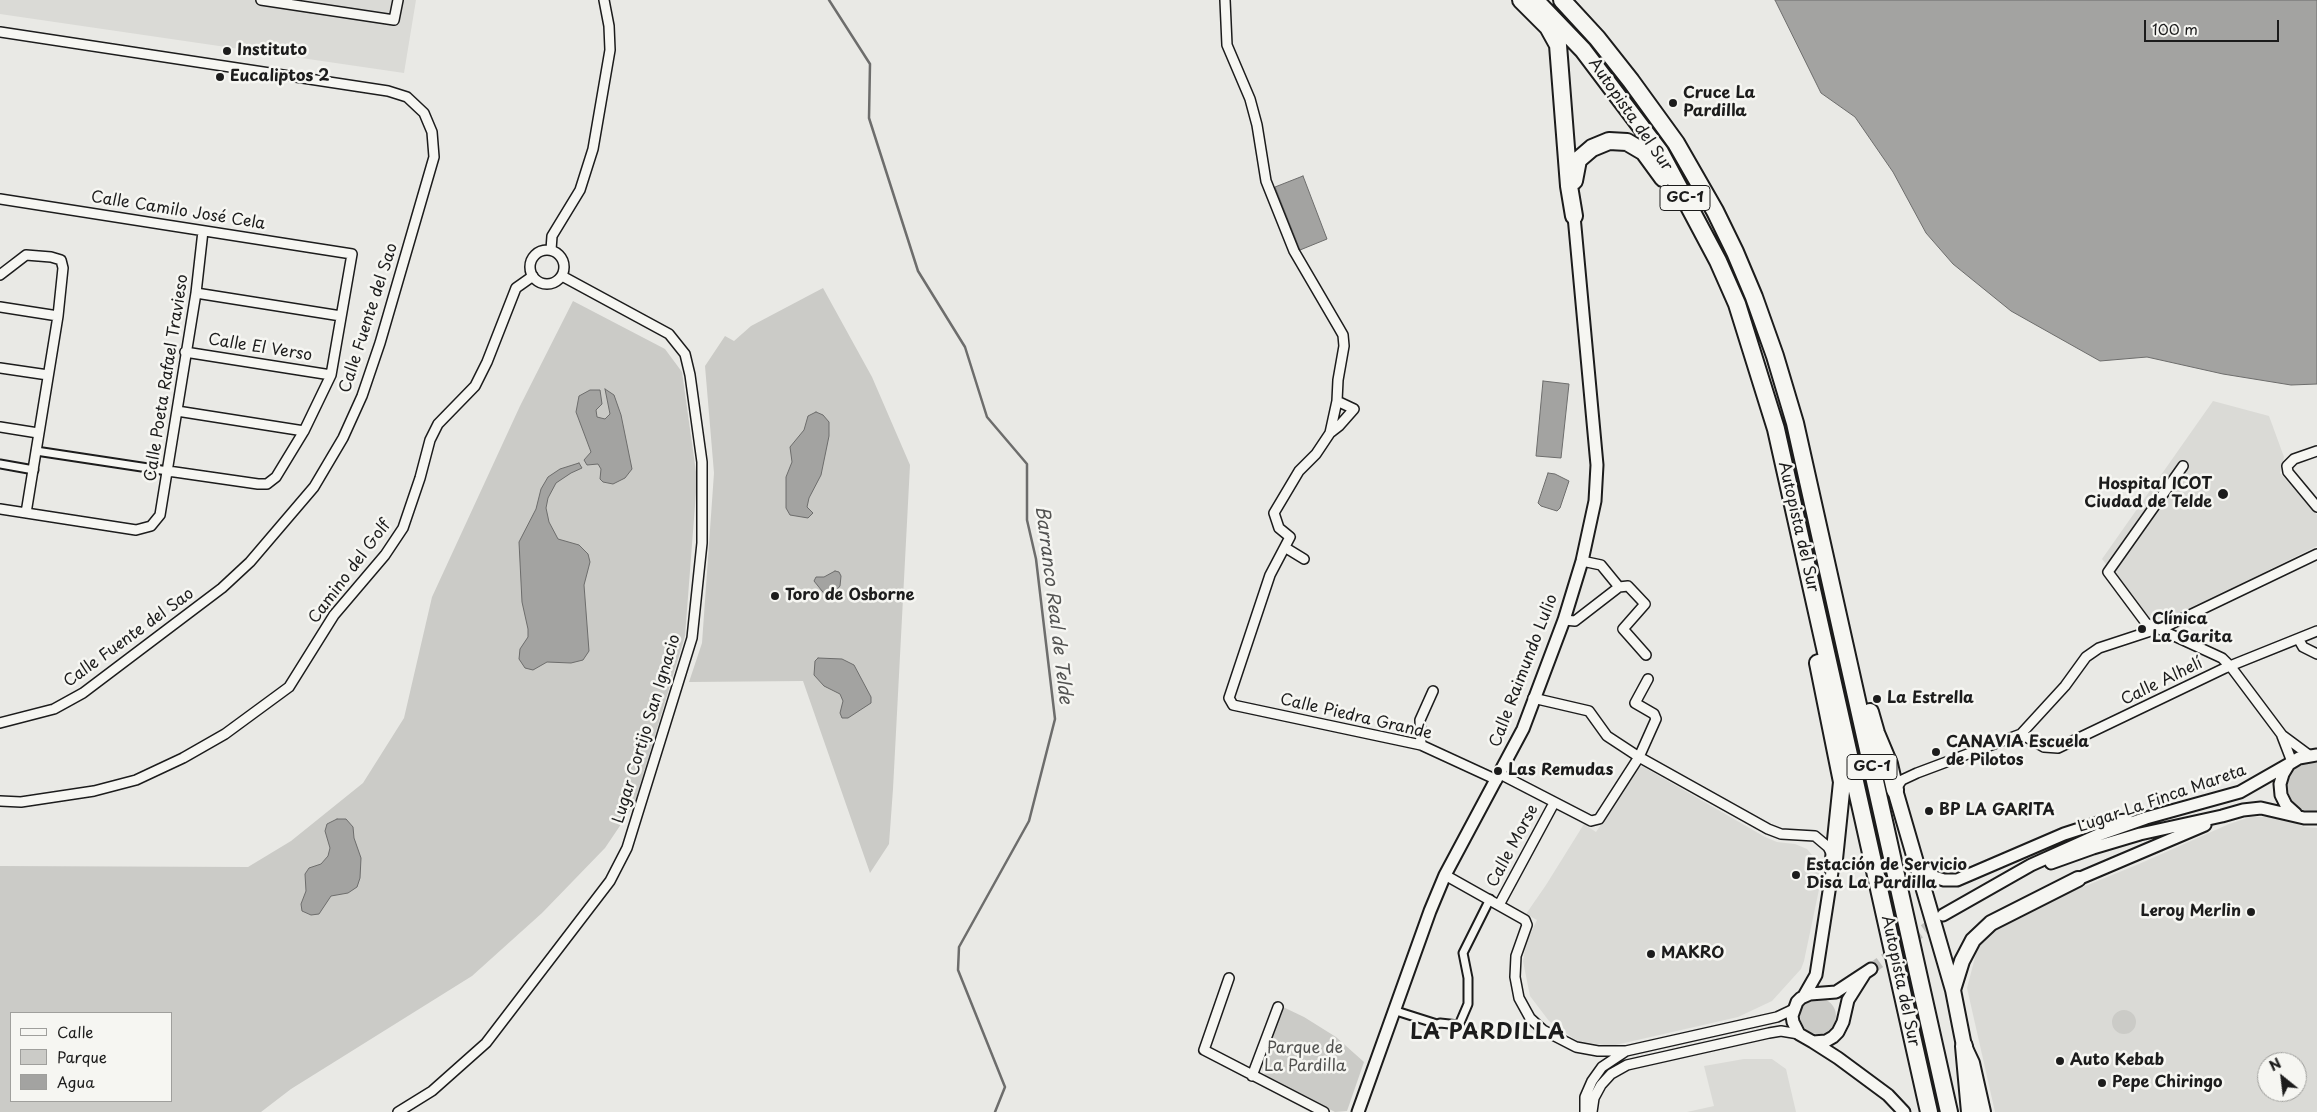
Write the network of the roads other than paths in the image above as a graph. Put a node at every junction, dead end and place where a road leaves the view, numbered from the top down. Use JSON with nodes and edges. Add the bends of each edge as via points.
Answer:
{"nodes":[{"id":1,"x":261,"y":0,"type":"edge"},
{"id":2,"x":398,"y":0,"type":"edge"},
{"id":3,"x":604,"y":0,"type":"edge"},
{"id":4,"x":1225,"y":0,"type":"edge"},
{"id":5,"x":1520,"y":0,"type":"edge"},
{"id":6,"x":1535,"y":0,"type":"edge"},
{"id":7,"x":1562,"y":0,"type":"edge"},
{"id":8,"x":0,"y":32,"type":"edge"},
{"id":9,"x":0,"y":199,"type":"edge"},
{"id":10,"x":1574,"y":216,"type":"junction"},
{"id":11,"x":1697,"y":220,"type":"junction"},
{"id":12,"x":203,"y":231,"type":"junction"},
{"id":13,"x":551,"y":250,"type":"junction"},
{"id":14,"x":0,"y":275,"type":"edge"},
{"id":15,"x":533,"y":276,"type":"junction"},
{"id":16,"x":562,"y":276,"type":"junction"},
{"id":17,"x":196,"y":293,"type":"junction"},
{"id":18,"x":0,"y":307,"type":"edge"},
{"id":19,"x":58,"y":316,"type":"junction"},
{"id":20,"x":341,"y":316,"type":"junction"},
{"id":21,"x":185,"y":352,"type":"junction"},
{"id":22,"x":0,"y":368,"type":"edge"},
{"id":23,"x":48,"y":375,"type":"junction"},
{"id":24,"x":331,"y":375,"type":"junction"},
{"id":25,"x":1337,"y":401,"type":"junction"},
{"id":26,"x":177,"y":411,"type":"junction"},
{"id":27,"x":1795,"y":423,"type":"junction"},
{"id":28,"x":0,"y":427,"type":"edge"},
{"id":29,"x":1776,"y":429,"type":"junction"},
{"id":30,"x":304,"y":431,"type":"junction"},
{"id":31,"x":38,"y":433,"type":"junction"},
{"id":32,"x":1330,"y":433,"type":"junction"},
{"id":33,"x":36,"y":451,"type":"junction"},
{"id":34,"x":2317,"y":451,"type":"edge"},
{"id":35,"x":0,"y":464,"type":"edge"},
{"id":36,"x":2183,"y":466,"type":"dead end"},
{"id":37,"x":34,"y":470,"type":"junction"},
{"id":38,"x":168,"y":471,"type":"junction"},
{"id":39,"x":2317,"y":507,"type":"edge"},
{"id":40,"x":0,"y":509,"type":"edge"},
{"id":41,"x":26,"y":513,"type":"junction"},
{"id":42,"x":1286,"y":548,"type":"junction"},
{"id":43,"x":2317,"y":554,"type":"edge"},
{"id":44,"x":1304,"y":559,"type":"dead end"},
{"id":45,"x":1582,"y":561,"type":"junction"},
{"id":46,"x":1619,"y":587,"type":"junction"},
{"id":47,"x":1564,"y":620,"type":"junction"},
{"id":48,"x":2156,"y":628,"type":"junction"},
{"id":49,"x":2317,"y":631,"type":"edge"},
{"id":50,"x":2299,"y":640,"type":"junction"},
{"id":51,"x":1646,"y":654,"type":"dead end"},
{"id":52,"x":2317,"y":654,"type":"edge"},
{"id":53,"x":2231,"y":667,"type":"junction"},
{"id":54,"x":1648,"y":679,"type":"dead end"},
{"id":55,"x":1433,"y":691,"type":"dead end"},
{"id":56,"x":1533,"y":698,"type":"junction"},
{"id":57,"x":0,"y":723,"type":"edge"},
{"id":58,"x":2021,"y":734,"type":"junction"},
{"id":59,"x":2282,"y":735,"type":"junction"},
{"id":60,"x":1422,"y":745,"type":"junction"},
{"id":61,"x":2313,"y":755,"type":"edge"},
{"id":62,"x":1638,"y":757,"type":"junction"},
{"id":63,"x":2290,"y":763,"type":"junction"},
{"id":64,"x":1889,"y":764,"type":"junction"},
{"id":65,"x":1917,"y":773,"type":"junction"},
{"id":66,"x":1499,"y":777,"type":"junction"},
{"id":67,"x":1895,"y":790,"type":"junction"},
{"id":68,"x":0,"y":801,"type":"edge"},
{"id":69,"x":1554,"y":802,"type":"junction"},
{"id":70,"x":2222,"y":816,"type":"junction"},
{"id":71,"x":2146,"y":818,"type":"junction"},
{"id":72,"x":2304,"y":818,"type":"junction"},
{"id":73,"x":2317,"y":818,"type":"edge"},
{"id":74,"x":1834,"y":859,"type":"junction"},
{"id":75,"x":1914,"y":861,"type":"junction"},
{"id":76,"x":1445,"y":875,"type":"junction"},
{"id":77,"x":2078,"y":878,"type":"joint"},
{"id":78,"x":1990,"y":889,"type":"junction"},
{"id":79,"x":1490,"y":900,"type":"junction"},
{"id":80,"x":1499,"y":904,"type":"junction"},
{"id":81,"x":1943,"y":915,"type":"tunnel mouth"},
{"id":82,"x":1229,"y":978,"type":"dead end"},
{"id":83,"x":1953,"y":990,"type":"junction"},
{"id":84,"x":1804,"y":996,"type":"junction"},
{"id":85,"x":1278,"y":1007,"type":"dead end"},
{"id":86,"x":1794,"y":1009,"type":"junction"},
{"id":87,"x":1393,"y":1010,"type":"junction"},
{"id":88,"x":1908,"y":1016,"type":"junction"},
{"id":89,"x":1799,"y":1034,"type":"junction"},
{"id":90,"x":1813,"y":1042,"type":"junction"},
{"id":91,"x":1964,"y":1046,"type":"junction"},
{"id":92,"x":1626,"y":1051,"type":"junction"},
{"id":93,"x":1252,"y":1076,"type":"junction"},
{"id":94,"x":398,"y":1112,"type":"edge"},
{"id":95,"x":1324,"y":1112,"type":"edge"},
{"id":96,"x":1358,"y":1112,"type":"edge"},
{"id":97,"x":1585,"y":1112,"type":"edge"},
{"id":98,"x":1592,"y":1112,"type":"edge"},
{"id":99,"x":1904,"y":1112,"type":"edge"},
{"id":100,"x":1919,"y":1112,"type":"edge"},
{"id":101,"x":1929,"y":1112,"type":"edge"},
{"id":102,"x":1949,"y":1112,"type":"edge"},
{"id":103,"x":1970,"y":1112,"type":"edge"},
{"id":104,"x":1983,"y":1112,"type":"edge"}],
"edges":[{"from":1,"to":2,"type":"street","via":[[394,20]]},
{"from":3,"to":13,"type":"street","via":[[610,50],[592,149],[580,190],[552,236]]},
{"from":4,"to":25,"type":"street","via":[[1226,45],[1258,125],[1266,181],[1294,251],[1342,335],[1344,346]]},
{"from":5,"to":10,"type":"highway","via":[[1548,27],[1558,45]]},
{"from":6,"to":11,"type":"highway","name":"Autopista del Sur","number":"GC-1","via":[[1583,50],[1616,91],[1660,152]]},
{"from":7,"to":27,"type":"highway","name":"Autopista del Sur","number":"GC-1","via":[[1632,81],[1676,143],[1715,211],[1754,297],[1776,356]]},
{"from":8,"to":57,"type":"street","name":"Calle Fuente del Sao","via":[[388,91],[408,97],[424,113],[432,132],[434,157],[362,396],[343,438],[314,487],[250,562],[222,588],[83,693],[54,709]]},
{"from":9,"to":12,"type":"street","name":"Calle Camilo José Cela"},
{"from":10,"to":11,"type":"highway","via":[[1574,174],[1578,160],[1592,148],[1609,141],[1627,142],[1644,152],[1656,165],[1677,201]]},
{"from":10,"to":45,"type":"street","name":"Calle Raimundo Lulio","via":[[1597,465],[1596,501]]},
{"from":11,"to":29,"type":"highway","name":"Autopista del Sur","number":"GC-1","via":[[1737,304]]},
{"from":12,"to":17,"type":"street","name":"Calle Poeta Rafael Travieso"},
{"from":12,"to":20,"type":"street","name":"Calle Camilo José Cela","via":[[352,254]]},
{"from":13,"to":15,"type":"street","via":[[539,252],[532,260]]},
{"from":13,"to":16,"type":"street","via":[[562,257]]},
{"from":14,"to":19,"type":"street","via":[[26,255],[61,260]]},
{"from":15,"to":16,"type":"street","via":[[544,284],[558,281]]},
{"from":15,"to":68,"type":"street","name":"Camino del Golf","via":[[516,288],[475,386],[438,424],[403,528],[385,555],[334,615],[289,687],[225,734],[136,780],[94,791],[21,802]]},
{"from":16,"to":94,"type":"street","name":"Lugar Cortijo San Ignacio","via":[[669,334],[684,354],[690,374],[702,462],[702,543],[692,638],[627,848],[610,881],[486,1043],[432,1091]]},
{"from":17,"to":20,"type":"street"},
{"from":17,"to":21,"type":"street","name":"Calle Poeta Rafael Travieso"},
{"from":18,"to":19,"type":"street"},
{"from":19,"to":23,"type":"street"},
{"from":20,"to":24,"type":"street"},
{"from":21,"to":24,"type":"street","name":"Calle El Verso"},
{"from":21,"to":26,"type":"street","name":"Calle Poeta Rafael Travieso"},
{"from":22,"to":23,"type":"street"},
{"from":23,"to":31,"type":"street"},
{"from":24,"to":30,"type":"street"},
{"from":25,"to":32,"type":"street"},
{"from":25,"to":32,"type":"street","via":[[1354,409]]},
{"from":26,"to":30,"type":"street"},
{"from":26,"to":38,"type":"street","name":"Calle Poeta Rafael Travieso"},
{"from":27,"to":64,"type":"highway","via":[[1828,530],[1876,733]]},
{"from":27,"to":102,"type":"highway","name":"Autopista del Sur","number":"GC-1"},
{"from":28,"to":31,"type":"street"},
{"from":29,"to":74,"type":"highway","via":[[1791,537],[1842,782]]},
{"from":29,"to":88,"type":"highway","name":"Autopista del Sur","number":"GC-1"},
{"from":30,"to":38,"type":"street","via":[[276,477],[267,484]]},
{"from":31,"to":33,"type":"street"},
{"from":32,"to":42,"type":"street","via":[[1316,454],[1298,471],[1274,513],[1279,528],[1290,537]]},
{"from":33,"to":37,"type":"street"},
{"from":33,"to":38,"type":"street"},
{"from":34,"to":39,"type":"street","via":[[2294,459],[2287,466],[2288,472]]},
{"from":35,"to":37,"type":"street"},
{"from":36,"to":48,"type":"street","via":[[2108,572],[2146,623]]},
{"from":37,"to":41,"type":"street"},
{"from":38,"to":41,"type":"street","name":"Calle Poeta Rafael Travieso","via":[[160,515],[151,526],[124,529]]},
{"from":40,"to":41,"type":"street"},
{"from":42,"to":44,"type":"street"},
{"from":42,"to":60,"type":"street","name":"Calle Piedra Grande","via":[[1270,575],[1229,698],[1233,705]]},
{"from":43,"to":48,"type":"street","via":[[2169,625]]},
{"from":45,"to":46,"type":"street","via":[[1600,566]]},
{"from":45,"to":47,"type":"street","name":"Calle Raimundo Lulio"},
{"from":46,"to":47,"type":"street","via":[[1575,621]]},
{"from":46,"to":51,"type":"street","via":[[1628,586],[1645,604],[1623,629]]},
{"from":47,"to":56,"type":"street","name":"Calle Raimundo Lulio"},
{"from":48,"to":53,"type":"street","via":[[2222,658]]},
{"from":48,"to":58,"type":"street","via":[[2099,648],[2086,657],[2065,686]]},
{"from":49,"to":50,"type":"street","name":"Calle Alhelí"},
{"from":50,"to":52,"type":"street","via":[[2302,647]]},
{"from":50,"to":53,"type":"street","name":"Calle Alhelí"},
{"from":53,"to":58,"type":"street","name":"Calle Alhelí","via":[[2058,748],[2044,747]]},
{"from":53,"to":59,"type":"street"},
{"from":54,"to":62,"type":"street","via":[[1635,702],[1654,714],[1656,719]]},
{"from":55,"to":60,"type":"street","via":[[1420,720]]},
{"from":56,"to":62,"type":"street","via":[[1589,711],[1607,736]]},
{"from":56,"to":66,"type":"street","name":"Calle Raimundo Lulio","via":[[1523,729]]},
{"from":58,"to":65,"type":"street"},
{"from":59,"to":61,"type":"street"},
{"from":59,"to":63,"type":"street"},
{"from":60,"to":66,"type":"street","name":"Calle Piedra Grande"},
{"from":61,"to":63,"type":"street","name":"Lugar La Finca Mareta"},
{"from":62,"to":69,"type":"street","name":"Calle Piedra Grande","via":[[1595,822]]},
{"from":62,"to":74,"type":"street","via":[[1768,829],[1781,834],[1815,836],[1828,847]]},
{"from":63,"to":71,"type":"street","name":"Lugar La Finca Mareta","via":[[2240,792]]},
{"from":63,"to":72,"type":"street","via":[[2282,779],[2281,795],[2286,805]]},
{"from":64,"to":65,"type":"street","via":[[1897,773]]},
{"from":64,"to":67,"type":"highway"},
{"from":65,"to":67,"type":"street","via":[[1902,780]]},
{"from":66,"to":69,"type":"street","name":"Calle Piedra Grande"},
{"from":66,"to":76,"type":"street","name":"Calle Raimundo Lulio"},
{"from":67,"to":75,"type":"main road"},
{"from":69,"to":80,"type":"street","name":"Calle Morse"},
{"from":70,"to":72,"type":"street","name":"Lugar La Finca Mareta","via":[[2261,808]]},
{"from":70,"to":77,"type":"street"},
{"from":70,"to":78,"type":"street","name":"Lugar La Finca Mareta","via":[[2093,848]]},
{"from":71,"to":75,"type":"street","via":[[2098,823],[2064,834],[1957,880],[1931,876]]},
{"from":71,"to":78,"type":"street","name":"Lugar La Finca Mareta","via":[[2066,849]]},
{"from":72,"to":73,"type":"street","name":"Lugar La Finca Mareta"},
{"from":74,"to":84,"type":"street","via":[[1816,975]]},
{"from":75,"to":83,"type":"main road"},
{"from":76,"to":79,"type":"street"},
{"from":76,"to":87,"type":"street","name":"Calle Raimundo Lulio"},
{"from":77,"to":83,"type":"main road","via":[[1991,923],[1973,940]]},
{"from":78,"to":81,"type":"street","name":"Lugar La Finca Mareta"},
{"from":79,"to":80,"type":"street"},
{"from":79,"to":87,"type":"street","via":[[1463,953],[1468,978],[1468,1004],[1459,1025],[1437,1024]]},
{"from":80,"to":92,"type":"street","via":[[1525,920],[1527,926],[1516,956],[1515,977],[1519,998],[1530,1018],[1543,1030],[1576,1047]]},
{"from":82,"to":93,"type":"street","via":[[1204,1050]]},
{"from":83,"to":91,"type":"main road"},
{"from":84,"to":86,"type":"street"},
{"from":84,"to":90,"type":"street","via":[[1836,992],[1868,971],[1848,1000],[1838,1032],[1826,1041]]},
{"from":85,"to":93,"type":"street"},
{"from":86,"to":89,"type":"street","via":[[1793,1022]]},
{"from":86,"to":92,"type":"street","via":[[1777,1017]]},
{"from":87,"to":96,"type":"street","name":"Calle Raimundo Lulio"},
{"from":88,"to":100,"type":"highway"},
{"from":88,"to":101,"type":"highway","name":"Autopista del Sur","number":"GC-1"},
{"from":89,"to":90,"type":"street"},
{"from":89,"to":98,"type":"street","via":[[1769,1033],[1628,1065],[1611,1074],[1601,1085],[1594,1098]]},
{"from":90,"to":99,"type":"street","via":[[1888,1095]]},
{"from":91,"to":103,"type":"highway"},
{"from":91,"to":104,"type":"main road","via":[[1972,1063]]},
{"from":92,"to":97,"type":"street","via":[[1610,1060],[1592,1081]]},
{"from":93,"to":95,"type":"street"}]}
